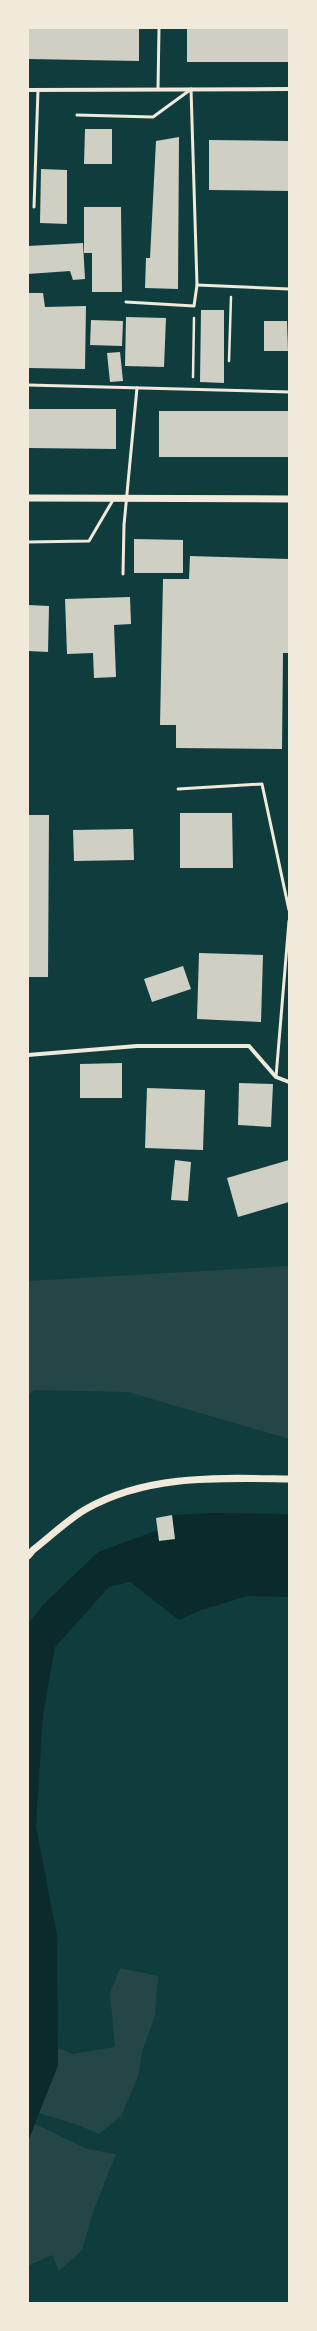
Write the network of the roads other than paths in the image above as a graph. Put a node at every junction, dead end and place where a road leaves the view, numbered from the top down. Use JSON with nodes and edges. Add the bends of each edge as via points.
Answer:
{"nodes":[{"id":1,"x":159,"y":28,"type":"edge"},
{"id":2,"x":158,"y":89,"type":"junction"},
{"id":3,"x":191,"y":89,"type":"junction"},
{"id":4,"x":289,"y":89,"type":"edge"},
{"id":5,"x":28,"y":90,"type":"edge"},
{"id":6,"x":38,"y":90,"type":"junction"},
{"id":7,"x":77,"y":115,"type":"dead end"},
{"id":8,"x":34,"y":207,"type":"dead end"},
{"id":9,"x":197,"y":286,"type":"junction"},
{"id":10,"x":289,"y":289,"type":"edge"},
{"id":11,"x":126,"y":302,"type":"dead end"},
{"id":12,"x":28,"y":385,"type":"edge"},
{"id":13,"x":137,"y":388,"type":"junction"},
{"id":14,"x":289,"y":392,"type":"edge"},
{"id":15,"x":28,"y":498,"type":"edge"},
{"id":16,"x":114,"y":498,"type":"junction"},
{"id":17,"x":126,"y":498,"type":"junction"},
{"id":18,"x":289,"y":499,"type":"edge"},
{"id":19,"x":28,"y":542,"type":"edge"},
{"id":20,"x":123,"y":574,"type":"dead end"},
{"id":21,"x":178,"y":789,"type":"dead end"},
{"id":22,"x":289,"y":910,"type":"edge"},
{"id":23,"x":289,"y":921,"type":"edge"},
{"id":24,"x":28,"y":1055,"type":"edge"},
{"id":25,"x":276,"y":1077,"type":"junction"},
{"id":26,"x":289,"y":1082,"type":"edge"},
{"id":27,"x":289,"y":1479,"type":"edge"},
{"id":28,"x":28,"y":1556,"type":"edge"}],
"edges":[{"from":1,"to":2,"type":"lane"},
{"from":2,"to":3,"type":"street"},
{"from":2,"to":6,"type":"street"},
{"from":3,"to":4,"type":"street"},
{"from":3,"to":7,"type":"lane","via":[[153,117]]},
{"from":3,"to":9,"type":"lane"},
{"from":5,"to":6,"type":"street"},
{"from":6,"to":8,"type":"lane"},
{"from":9,"to":10,"type":"lane"},
{"from":9,"to":11,"type":"lane","via":[[194,306]]},
{"from":12,"to":13,"type":"lane"},
{"from":13,"to":14,"type":"lane"},
{"from":13,"to":17,"type":"lane"},
{"from":15,"to":16,"type":"street"},
{"from":16,"to":17,"type":"street"},
{"from":16,"to":19,"type":"lane","via":[[89,541]]},
{"from":17,"to":18,"type":"street"},
{"from":17,"to":20,"type":"lane"},
{"from":21,"to":22,"type":"lane","via":[[262,784]]},
{"from":23,"to":25,"type":"lane"},
{"from":24,"to":25,"type":"street","via":[[137,1046],[249,1046]]},
{"from":25,"to":26,"type":"street"},
{"from":27,"to":28,"type":"street","via":[[182,1480],[136,1488],[86,1510]]}]}
